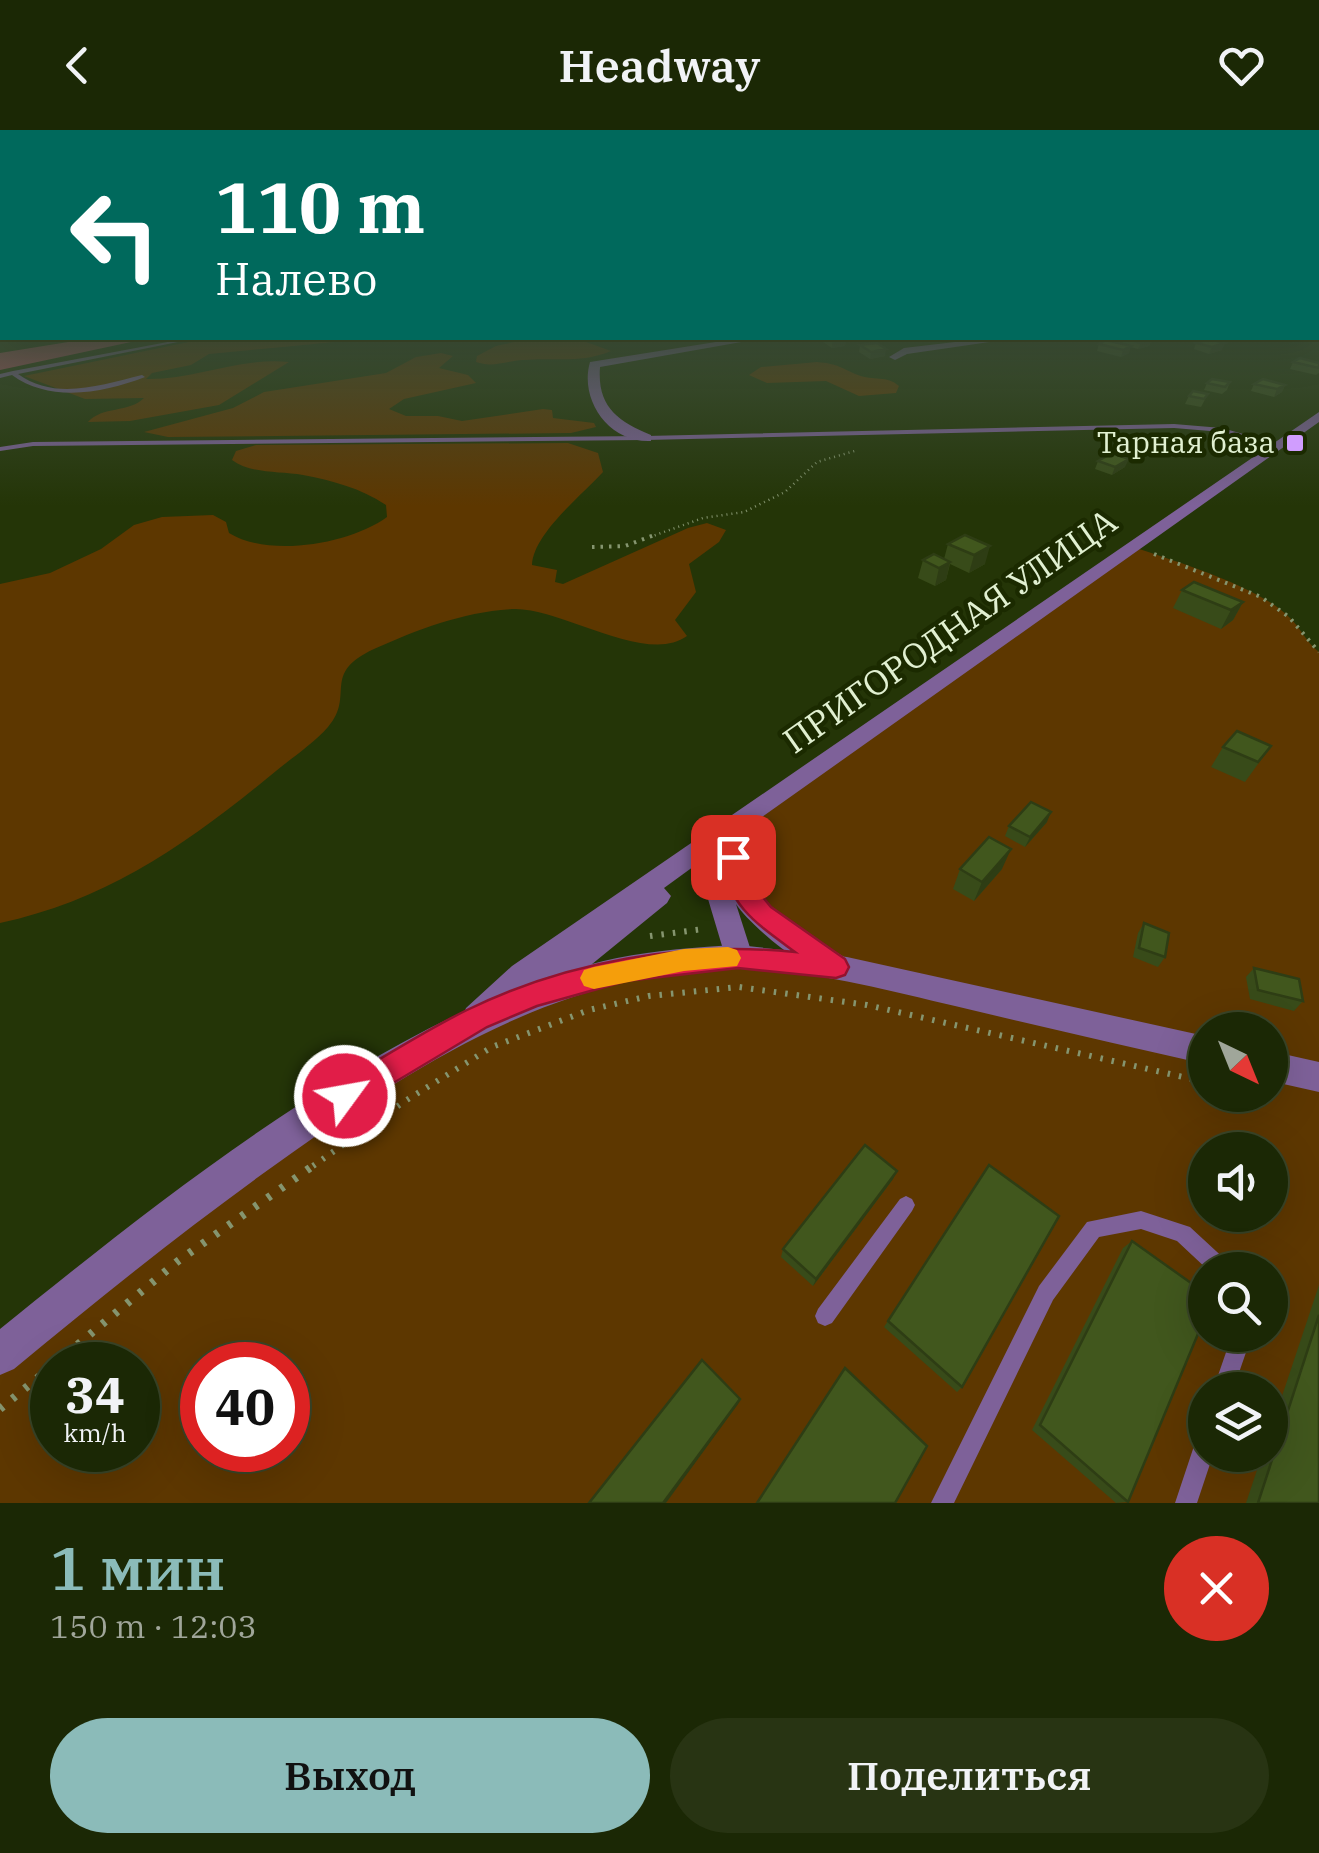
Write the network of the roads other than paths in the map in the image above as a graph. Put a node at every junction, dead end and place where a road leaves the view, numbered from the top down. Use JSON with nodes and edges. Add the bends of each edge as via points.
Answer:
{"nodes":[{"id":1,"x":23,"y":378,"type":"edge"},
{"id":2,"x":142,"y":378,"type":"dead end"},
{"id":3,"x":591,"y":378,"type":"edge"},
{"id":4,"x":1319,"y":416,"type":"edge"},
{"id":5,"x":646,"y":438,"type":"junction"},
{"id":6,"x":1278,"y":445,"type":"junction"},
{"id":7,"x":0,"y":449,"type":"edge"},
{"id":8,"x":746,"y":816,"type":"junction"},
{"id":9,"x":735,"y":943,"type":"junction"},
{"id":10,"x":836,"y":967,"type":"junction"},
{"id":11,"x":532,"y":995,"type":"junction"},
{"id":12,"x":477,"y":1018,"type":"junction"},
{"id":13,"x":1188,"y":1046,"type":"edge"},
{"id":14,"x":1288,"y":1070,"type":"edge"},
{"id":15,"x":1319,"y":1076,"type":"edge"},
{"id":16,"x":906,"y":1205,"type":"dead end"},
{"id":17,"x":1203,"y":1252,"type":"edge"},
{"id":18,"x":825,"y":1316,"type":"dead end"},
{"id":19,"x":0,"y":1355,"type":"edge"},
{"id":20,"x":1196,"y":1472,"type":"edge"},
{"id":21,"x":942,"y":1503,"type":"edge"},
{"id":22,"x":1186,"y":1503,"type":"edge"}],
"edges":[{"from":1,"to":2,"type":"lane","via":[[49,391]]},
{"from":3,"to":5,"type":"street","via":[[600,410],[616,427]]},
{"from":4,"to":6,"type":"street","name":"ПРИГОРОДНАЯ УЛИЦА"},
{"from":5,"to":6,"type":"lane","via":[[1174,426]]},
{"from":5,"to":7,"type":"lane"},
{"from":6,"to":8,"type":"street","name":"ПРИГОРОДНАЯ УЛИЦА"},
{"from":8,"to":9,"type":"street","name":"ПРИГОРОДНАЯ УЛИЦА","via":[[716,866]]},
{"from":8,"to":10,"type":"street","via":[[733,857],[737,882],[762,914]]},
{"from":8,"to":11,"type":"street"},
{"from":8,"to":12,"type":"street","via":[[522,975]]},
{"from":9,"to":10,"type":"street"},
{"from":9,"to":11,"type":"street"},
{"from":10,"to":13,"type":"street"},
{"from":11,"to":12,"type":"street"},
{"from":12,"to":19,"type":"street","via":[[258,1156],[121,1255]]},
{"from":14,"to":15,"type":"street"},
{"from":16,"to":18,"type":"lane"},
{"from":17,"to":21,"type":"lane","via":[[1184,1234],[1142,1220],[1094,1230],[1046,1293]]},
{"from":20,"to":22,"type":"lane"}]}
